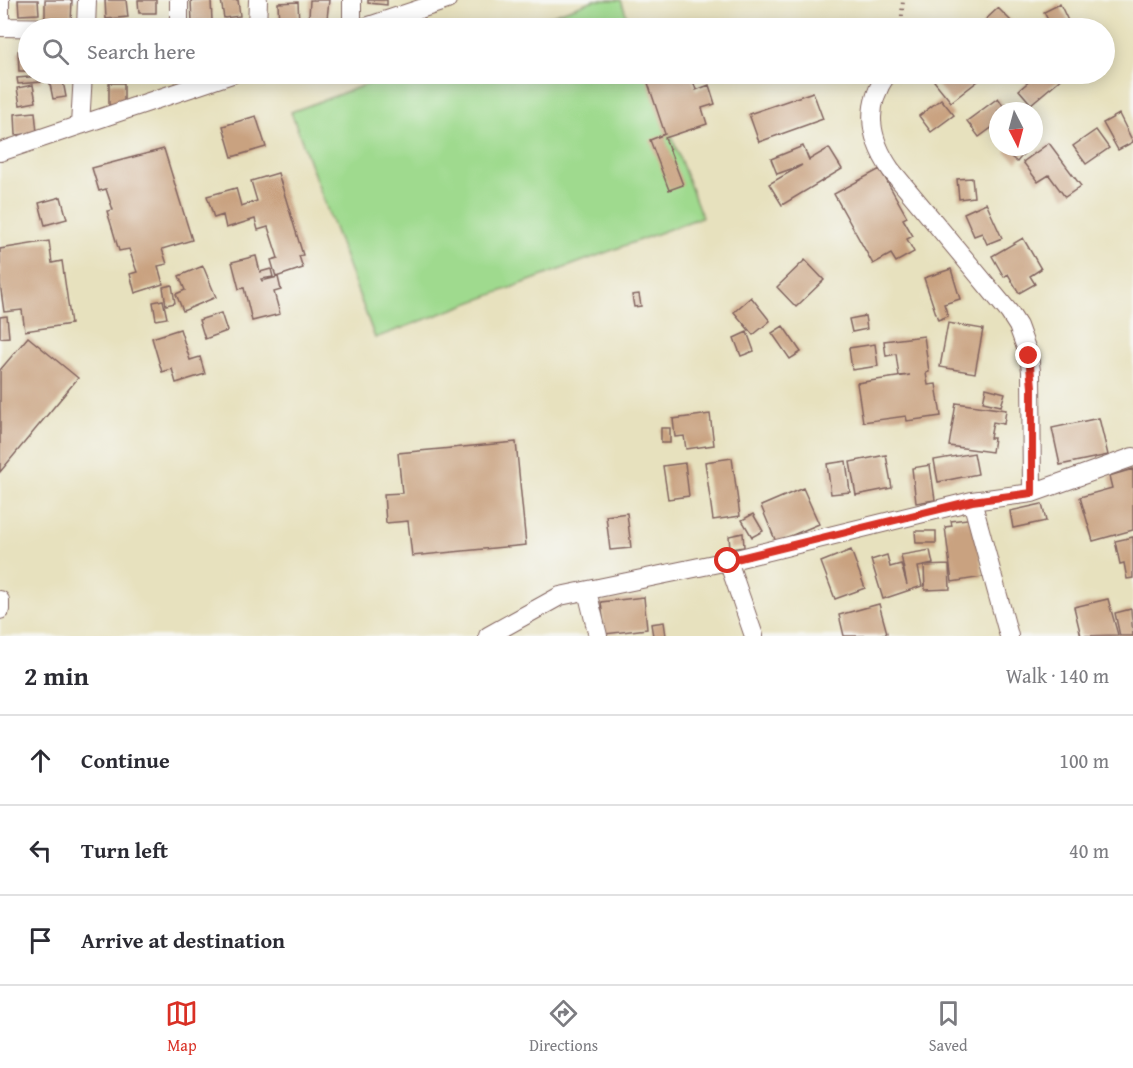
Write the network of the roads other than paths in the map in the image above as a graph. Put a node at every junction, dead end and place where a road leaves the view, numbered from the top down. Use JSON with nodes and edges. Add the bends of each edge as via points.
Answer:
{"nodes":[{"id":1,"x":0,"y":0,"type":"edge"},
{"id":2,"x":87,"y":0,"type":"edge"},
{"id":3,"x":179,"y":0,"type":"edge"},
{"id":4,"x":258,"y":0,"type":"edge"},
{"id":5,"x":352,"y":0,"type":"edge"},
{"id":6,"x":447,"y":0,"type":"edge"},
{"id":7,"x":0,"y":17,"type":"edge"},
{"id":8,"x":86,"y":18,"type":"edge"},
{"id":9,"x":179,"y":18,"type":"edge"},
{"id":10,"x":257,"y":18,"type":"edge"},
{"id":11,"x":352,"y":18,"type":"edge"},
{"id":12,"x":393,"y":18,"type":"edge"},
{"id":13,"x":0,"y":27,"type":"edge"},
{"id":14,"x":18,"y":27,"type":"edge"},
{"id":15,"x":82,"y":84,"type":"edge"},
{"id":16,"x":202,"y":84,"type":"edge"},
{"id":17,"x":881,"y":84,"type":"edge"},
{"id":18,"x":80,"y":125,"type":"junction"},
{"id":19,"x":0,"y":152,"type":"edge"},
{"id":20,"x":1133,"y":457,"type":"edge"},
{"id":21,"x":1032,"y":493,"type":"junction"},
{"id":22,"x":972,"y":501,"type":"junction"},
{"id":23,"x":728,"y":561,"type":"junction"},
{"id":24,"x":586,"y":591,"type":"junction"},
{"id":25,"x":0,"y":600,"type":"edge"},
{"id":26,"x":0,"y":610,"type":"edge"},
{"id":27,"x":488,"y":636,"type":"edge"},
{"id":28,"x":598,"y":636,"type":"edge"},
{"id":29,"x":754,"y":636,"type":"edge"},
{"id":30,"x":1009,"y":636,"type":"edge"}],
"edges":[{"from":1,"to":7,"type":"street"},
{"from":2,"to":8,"type":"street"},
{"from":3,"to":9,"type":"street"},
{"from":4,"to":10,"type":"street"},
{"from":5,"to":11,"type":"street"},
{"from":6,"to":12,"type":"street"},
{"from":13,"to":14,"type":"street"},
{"from":15,"to":18,"type":"street"},
{"from":16,"to":18,"type":"street"},
{"from":17,"to":21,"type":"street","via":[[874,95],[872,111],[882,157],[1010,312],[1024,341],[1032,387]]},
{"from":18,"to":19,"type":"street"},
{"from":20,"to":21,"type":"street"},
{"from":21,"to":22,"type":"street"},
{"from":22,"to":23,"type":"street"},
{"from":22,"to":30,"type":"street"},
{"from":23,"to":24,"type":"street"},
{"from":23,"to":29,"type":"street"},
{"from":24,"to":27,"type":"street","via":[[560,596]]},
{"from":24,"to":28,"type":"street"},
{"from":25,"to":26,"type":"street"}]}
